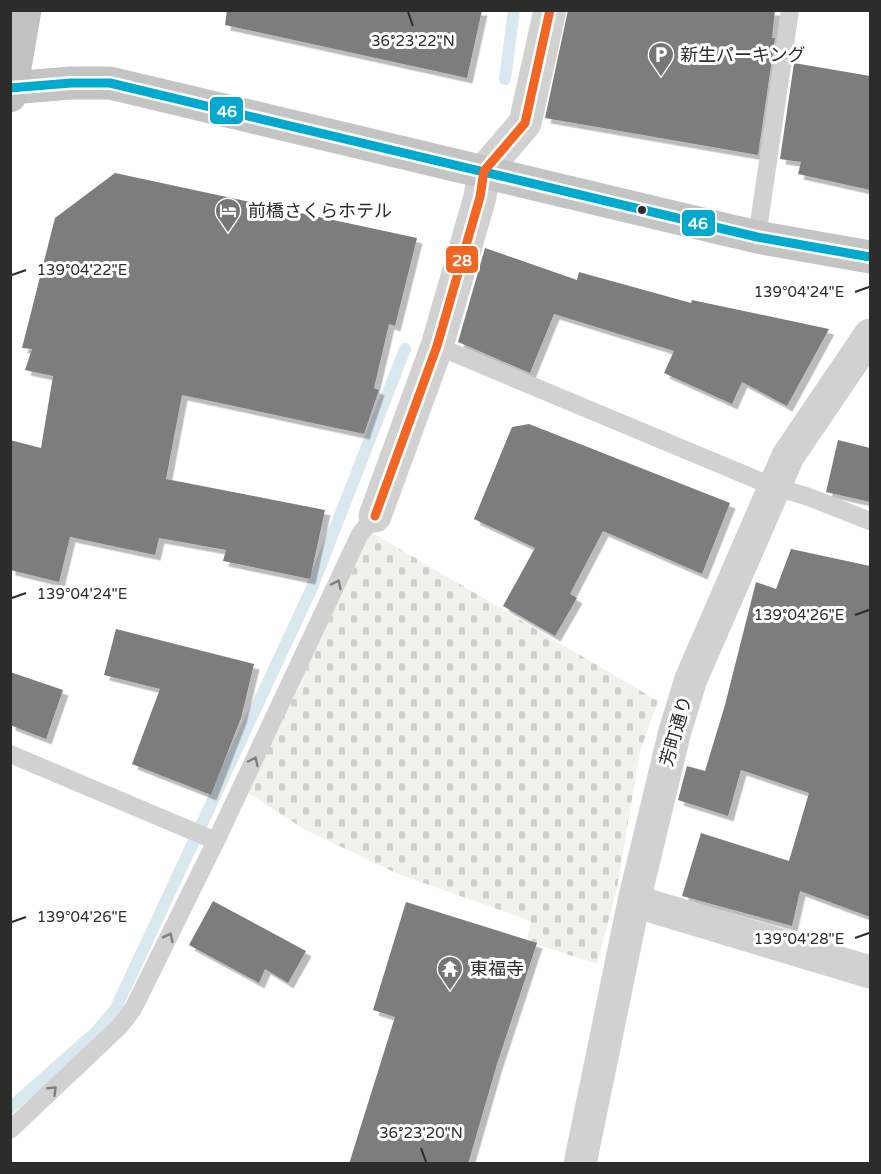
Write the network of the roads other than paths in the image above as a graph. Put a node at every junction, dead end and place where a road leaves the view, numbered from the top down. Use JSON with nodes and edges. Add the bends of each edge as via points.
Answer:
{"nodes":[{"id":1,"x":25,"y":10,"type":"edge"},
{"id":2,"x":550,"y":10,"type":"edge"},
{"id":3,"x":790,"y":10,"type":"edge"},
{"id":4,"x":11,"y":90,"type":"edge"},
{"id":5,"x":484,"y":171,"type":"junction"},
{"id":6,"x":757,"y":237,"type":"junction"},
{"id":7,"x":870,"y":256,"type":"edge"},
{"id":8,"x":870,"y":335,"type":"edge"},
{"id":9,"x":437,"y":346,"type":"junction"},
{"id":10,"x":774,"y":487,"type":"junction"},
{"id":11,"x":375,"y":516,"type":"joint"},
{"id":12,"x":870,"y":521,"type":"edge"},
{"id":13,"x":10,"y":754,"type":"edge"},
{"id":14,"x":214,"y":841,"type":"junction"},
{"id":15,"x":634,"y":901,"type":"junction"},
{"id":16,"x":870,"y":972,"type":"edge"},
{"id":17,"x":10,"y":1130,"type":"edge"},
{"id":18,"x":580,"y":1164,"type":"edge"}],
"edges":[{"from":1,"to":4,"type":"highway"},
{"from":2,"to":5,"type":"street","via":[[525,123]]},
{"from":3,"to":6,"type":"lane"},
{"from":4,"to":5,"type":"main road","via":[[110,83]]},
{"from":5,"to":6,"type":"main road"},
{"from":5,"to":9,"type":"street"},
{"from":6,"to":7,"type":"main road"},
{"from":8,"to":10,"type":"street","name":"芳町通り","via":[[788,456]]},
{"from":9,"to":10,"type":"lane"},
{"from":9,"to":11,"type":"street"},
{"from":10,"to":12,"type":"lane"},
{"from":10,"to":15,"type":"street","name":"芳町通り","via":[[691,679]]},
{"from":14,"to":11,"type":"lane","one_way":true,"via":[[360,534]]},
{"from":13,"to":14,"type":"lane"},
{"from":17,"to":14,"type":"lane","one_way":true,"via":[[120,1026],[133,1009]]},
{"from":15,"to":16,"type":"street"},
{"from":15,"to":18,"type":"street","name":"芳町通り"}]}
